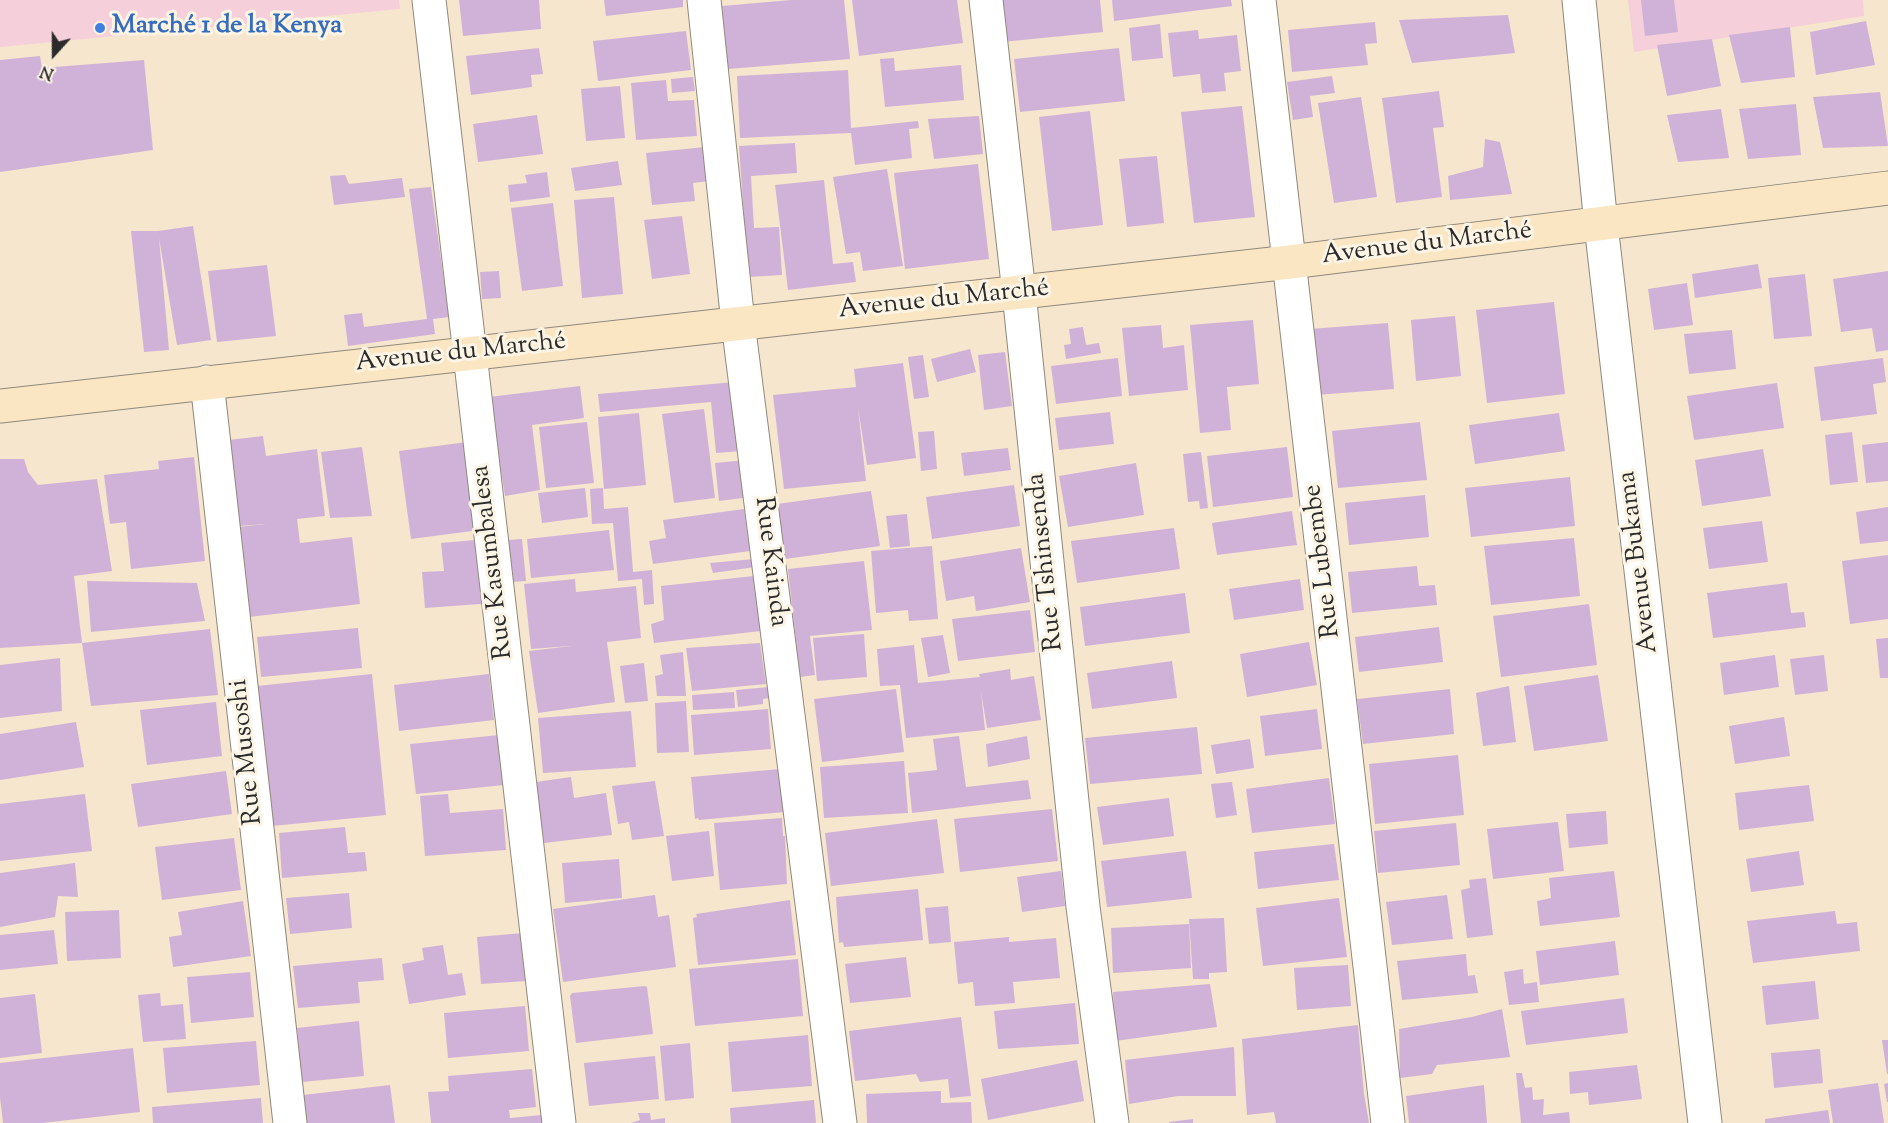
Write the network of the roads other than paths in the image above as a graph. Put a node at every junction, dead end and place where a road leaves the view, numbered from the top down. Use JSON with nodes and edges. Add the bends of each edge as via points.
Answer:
{"nodes":[{"id":1,"x":429,"y":0,"type":"edge"},
{"id":2,"x":704,"y":0,"type":"edge"},
{"id":3,"x":986,"y":0,"type":"edge"},
{"id":4,"x":1259,"y":0,"type":"edge"},
{"id":5,"x":1579,"y":0,"type":"edge"},
{"id":6,"x":1888,"y":188,"type":"edge"},
{"id":7,"x":1601,"y":225,"type":"junction"},
{"id":8,"x":1290,"y":262,"type":"junction"},
{"id":9,"x":1019,"y":293,"type":"junction"},
{"id":10,"x":738,"y":323,"type":"junction"},
{"id":11,"x":470,"y":354,"type":"junction"},
{"id":12,"x":207,"y":382,"type":"junction"},
{"id":13,"x":0,"y":406,"type":"edge"},
{"id":14,"x":290,"y":1123,"type":"edge"},
{"id":15,"x":559,"y":1123,"type":"edge"},
{"id":16,"x":840,"y":1123,"type":"edge"},
{"id":17,"x":1112,"y":1123,"type":"edge"},
{"id":18,"x":1388,"y":1123,"type":"edge"},
{"id":19,"x":1705,"y":1123,"type":"edge"}],
"edges":[{"from":1,"to":11,"type":"street","name":"Rue Kasumbalesa"},
{"from":2,"to":10,"type":"street","name":"Rue Kainda"},
{"from":3,"to":9,"type":"street","name":"Rue Tshinsenda"},
{"from":4,"to":8,"type":"street","name":"Rue Lubembe"},
{"from":5,"to":7,"type":"street","name":"Avenue Bukama"},
{"from":6,"to":7,"type":"street","name":"Avenue du Marché"},
{"from":7,"to":8,"type":"street","name":"Avenue du Marché"},
{"from":7,"to":19,"type":"street","name":"Avenue Bukama"},
{"from":8,"to":9,"type":"street","name":"Avenue du Marché"},
{"from":8,"to":18,"type":"street","name":"Rue Lubembe"},
{"from":9,"to":10,"type":"street","name":"Avenue du Marché"},
{"from":9,"to":17,"type":"street","name":"Rue Tshinsenda","via":[[1083,907]]},
{"from":10,"to":11,"type":"street","name":"Avenue du Marché"},
{"from":10,"to":16,"type":"street","name":"Rue Kainda"},
{"from":11,"to":12,"type":"street","name":"Avenue du Marché"},
{"from":11,"to":15,"type":"street","name":"Rue Kasumbalesa"},
{"from":12,"to":13,"type":"street","name":"Avenue du Marché"},
{"from":12,"to":14,"type":"street","name":"Rue Musoshi"}]}
